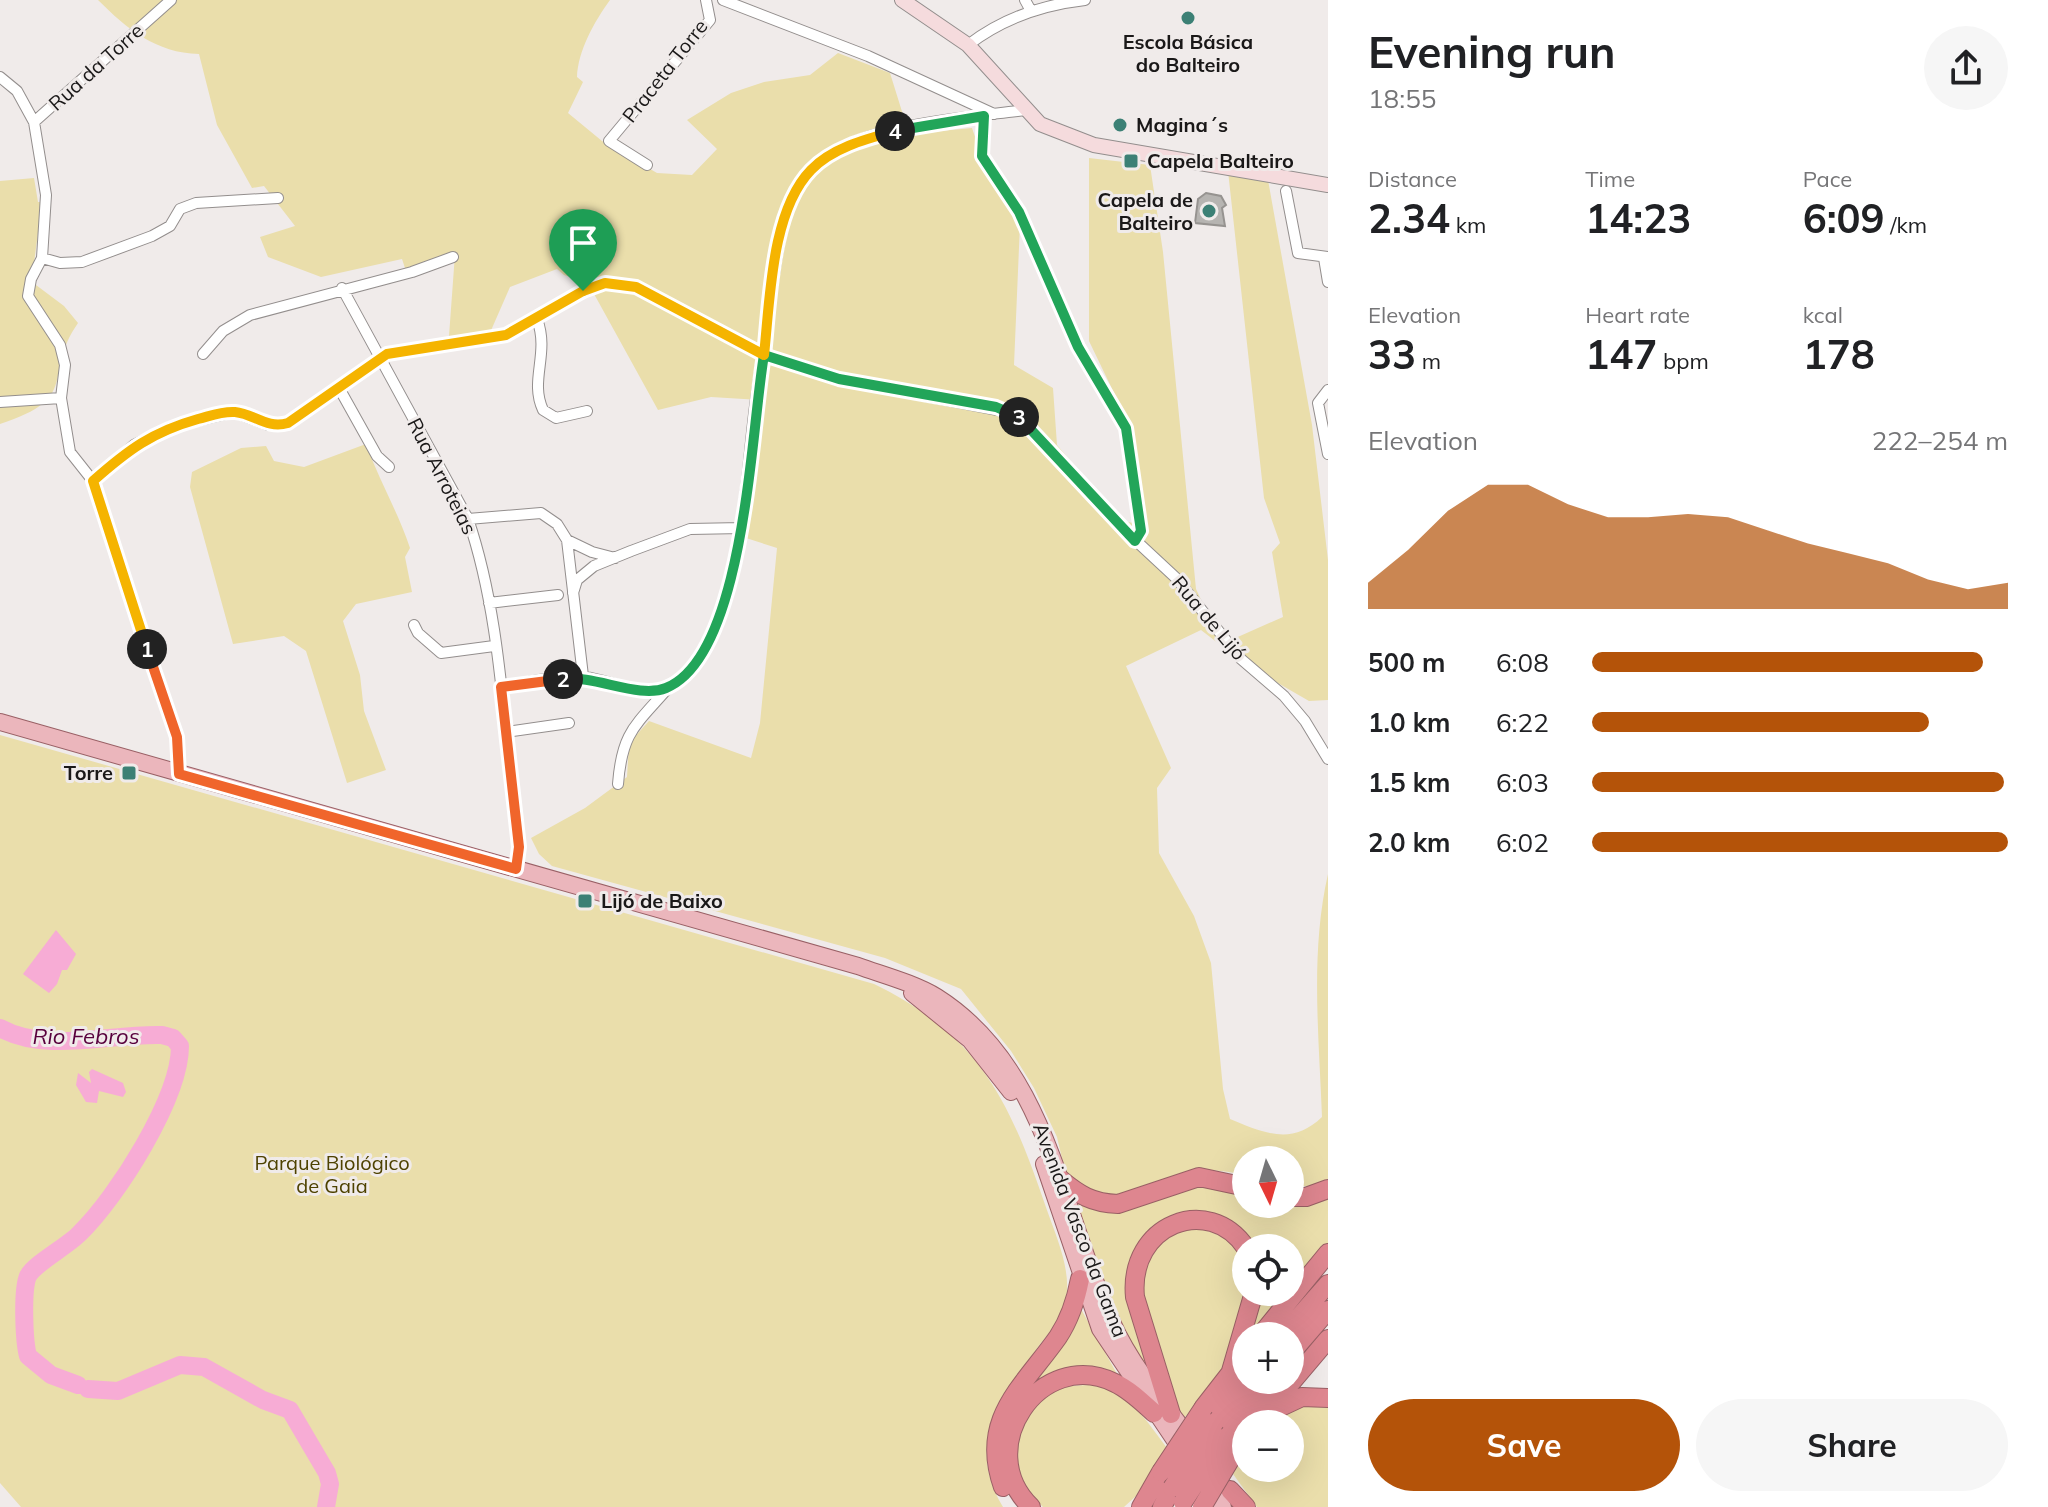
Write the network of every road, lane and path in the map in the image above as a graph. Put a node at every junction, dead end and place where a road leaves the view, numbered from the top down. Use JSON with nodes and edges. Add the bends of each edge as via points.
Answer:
{"nodes":[{"id":1,"x":171,"y":0,"type":"edge"},
{"id":2,"x":706,"y":0,"type":"edge"},
{"id":3,"x":723,"y":0,"type":"edge"},
{"id":4,"x":902,"y":0,"type":"edge"},
{"id":5,"x":1025,"y":0,"type":"edge"},
{"id":6,"x":1085,"y":0,"type":"edge"},
{"id":7,"x":1031,"y":11,"type":"junction"},
{"id":8,"x":968,"y":45,"type":"junction"},
{"id":9,"x":0,"y":77,"type":"edge"},
{"id":10,"x":1026,"y":110,"type":"junction"},
{"id":11,"x":989,"y":115,"type":"junction"},
{"id":12,"x":34,"y":122,"type":"junction"},
{"id":13,"x":647,"y":165,"type":"dead end"},
{"id":14,"x":1328,"y":185,"type":"edge"},
{"id":15,"x":1286,"y":191,"type":"dead end"},
{"id":16,"x":278,"y":198,"type":"dead end"},
{"id":17,"x":453,"y":257,"type":"dead end"},
{"id":18,"x":42,"y":258,"type":"junction"},
{"id":19,"x":1326,"y":258,"type":"edge"},
{"id":20,"x":1328,"y":282,"type":"edge"},
{"id":21,"x":342,"y":288,"type":"junction"},
{"id":22,"x":537,"y":319,"type":"junction"},
{"id":23,"x":203,"y":354,"type":"dead end"},
{"id":24,"x":764,"y":355,"type":"junction"},
{"id":25,"x":379,"y":359,"type":"junction"},
{"id":26,"x":339,"y":388,"type":"junction"},
{"id":27,"x":1328,"y":390,"type":"edge"},
{"id":28,"x":61,"y":398,"type":"junction"},
{"id":29,"x":0,"y":402,"type":"edge"},
{"id":30,"x":587,"y":411,"type":"dead end"},
{"id":31,"x":1328,"y":454,"type":"edge"},
{"id":32,"x":389,"y":467,"type":"dead end"},
{"id":33,"x":93,"y":481,"type":"junction"},
{"id":34,"x":468,"y":519,"type":"junction"},
{"id":35,"x":742,"y":528,"type":"junction"},
{"id":36,"x":567,"y":540,"type":"junction"},
{"id":37,"x":1135,"y":541,"type":"junction"},
{"id":38,"x":615,"y":558,"type":"junction"},
{"id":39,"x":573,"y":593,"type":"junction"},
{"id":40,"x":558,"y":595,"type":"dead end"},
{"id":41,"x":489,"y":603,"type":"junction"},
{"id":42,"x":414,"y":625,"type":"dead end"},
{"id":43,"x":494,"y":646,"type":"junction"},
{"id":44,"x":583,"y":676,"type":"junction"},
{"id":45,"x":501,"y":687,"type":"junction"},
{"id":46,"x":669,"y":687,"type":"junction"},
{"id":47,"x":0,"y":722,"type":"edge"},
{"id":48,"x":569,"y":723,"type":"dead end"},
{"id":49,"x":506,"y":732,"type":"junction"},
{"id":50,"x":1328,"y":759,"type":"edge"},
{"id":51,"x":179,"y":774,"type":"junction"},
{"id":52,"x":618,"y":784,"type":"dead end"},
{"id":53,"x":516,"y":869,"type":"junction"},
{"id":54,"x":895,"y":980,"type":"junction"},
{"id":55,"x":1060,"y":1179,"type":"junction"},
{"id":56,"x":1232,"y":1184,"type":"edge"},
{"id":57,"x":1328,"y":1189,"type":"edge"},
{"id":58,"x":1304,"y":1197,"type":"edge"},
{"id":59,"x":1233,"y":1234,"type":"edge"},
{"id":60,"x":1328,"y":1253,"type":"edge"},
{"id":61,"x":1080,"y":1279,"type":"junction"},
{"id":62,"x":1328,"y":1284,"type":"edge"},
{"id":63,"x":1328,"y":1310,"type":"edge"},
{"id":64,"x":1271,"y":1322,"type":"edge"},
{"id":65,"x":1294,"y":1322,"type":"edge"},
{"id":66,"x":1304,"y":1338,"type":"edge"},
{"id":67,"x":1328,"y":1339,"type":"edge"},
{"id":68,"x":1235,"y":1394,"type":"edge"},
{"id":69,"x":1257,"y":1394,"type":"edge"},
{"id":70,"x":1328,"y":1398,"type":"edge"},
{"id":71,"x":1267,"y":1410,"type":"edge"},
{"id":72,"x":1278,"y":1410,"type":"edge"},
{"id":73,"x":1163,"y":1414,"type":"junction"},
{"id":74,"x":1226,"y":1431,"type":"edge"},
{"id":75,"x":1184,"y":1501,"type":"edge"},
{"id":76,"x":1225,"y":1501,"type":"edge"},
{"id":77,"x":1151,"y":1503,"type":"edge"},
{"id":78,"x":1016,"y":1507,"type":"edge"},
{"id":79,"x":1031,"y":1507,"type":"edge"},
{"id":80,"x":1134,"y":1507,"type":"edge"},
{"id":81,"x":1244,"y":1507,"type":"edge"}],
"edges":[{"from":1,"to":12,"type":"street","name":"Rua da Torre"},
{"from":2,"to":13,"type":"street","name":"Praceta Torre","via":[[710,20],[609,141]]},
{"from":3,"to":11,"type":"street","via":[[868,56]]},
{"from":4,"to":8,"type":"street"},
{"from":5,"to":7,"type":"street"},
{"from":6,"to":7,"type":"street"},
{"from":7,"to":8,"type":"street","via":[[994,25]]},
{"from":8,"to":10,"type":"street"},
{"from":9,"to":12,"type":"street","via":[[17,91]]},
{"from":10,"to":11,"type":"street"},
{"from":10,"to":14,"type":"street","via":[[1050,130],[1094,145]]},
{"from":11,"to":24,"type":"street","via":[[872,137],[812,169],[785,217]]},
{"from":11,"to":37,"type":"street","via":[[982,156],[1019,212],[1078,347],[1126,428],[1141,531]]},
{"from":12,"to":18,"type":"street","name":"Rua da Torre","via":[[46,195]]},
{"from":15,"to":19,"type":"street","via":[[1298,253]]},
{"from":16,"to":18,"type":"street","via":[[196,203],[180,209],[170,226],[152,236],[82,262]]},
{"from":17,"to":21,"type":"street"},
{"from":18,"to":28,"type":"street","name":"Rua da Torre","via":[[28,296],[60,345],[65,365]]},
{"from":19,"to":20,"type":"street"},
{"from":21,"to":23,"type":"street","via":[[236,321]]},
{"from":21,"to":25,"type":"street","name":"Rua Arroteias"},
{"from":22,"to":24,"type":"street","name":"Rua de Lijó","via":[[594,286],[620,283]]},
{"from":22,"to":25,"type":"street","name":"Rua de Lijó","via":[[506,335],[396,351]]},
{"from":22,"to":30,"type":"street","via":[[544,343],[538,382],[543,410],[556,418]]},
{"from":24,"to":35,"type":"street"},
{"from":24,"to":37,"type":"street","name":"Rua de Lijó","via":[[839,379],[1013,413]]},
{"from":25,"to":26,"type":"street","name":"Rua de Lijó"},
{"from":25,"to":34,"type":"street","name":"Rua Arroteias"},
{"from":26,"to":32,"type":"street","via":[[377,456]]},
{"from":26,"to":33,"type":"street","name":"Rua de Lijó","via":[[278,426],[234,412],[171,427],[134,445]]},
{"from":27,"to":31,"type":"street","via":[[1318,403]]},
{"from":28,"to":29,"type":"street"},
{"from":28,"to":33,"type":"street","name":"Rua da Torre","via":[[70,452]]},
{"from":33,"to":51,"type":"street","name":"Rua da Torre","via":[[177,737]]},
{"from":34,"to":36,"type":"street","via":[[541,513]]},
{"from":34,"to":41,"type":"street","name":"Rua Arroteias"},
{"from":35,"to":38,"type":"street","via":[[690,529]]},
{"from":35,"to":46,"type":"street","via":[[733,579],[709,638]]},
{"from":36,"to":38,"type":"street"},
{"from":36,"to":39,"type":"street"},
{"from":37,"to":50,"type":"street","name":"Rua de Lijó","via":[[1176,578],[1241,659],[1284,696]]},
{"from":38,"to":39,"type":"street","via":[[577,580]]},
{"from":39,"to":44,"type":"street"},
{"from":40,"to":41,"type":"street"},
{"from":41,"to":43,"type":"street","name":"Rua Arroteias"},
{"from":42,"to":43,"type":"street","via":[[441,653]]},
{"from":43,"to":45,"type":"street","name":"Rua Arroteias"},
{"from":44,"to":45,"type":"street"},
{"from":44,"to":46,"type":"street","via":[[647,690]]},
{"from":45,"to":49,"type":"street","name":"Rua Arroteias"},
{"from":46,"to":52,"type":"street","via":[[628,734]]},
{"from":47,"to":51,"type":"main road","name":"Avenida Vasco da Gama"},
{"from":48,"to":49,"type":"street"},
{"from":49,"to":53,"type":"street","name":"Rua Arroteias","via":[[519,847]]},
{"from":51,"to":53,"type":"main road","name":"Avenida Vasco da Gama"},
{"from":53,"to":54,"type":"main road","name":"Avenida Vasco da Gama"},
{"from":54,"to":55,"type":"main road","name":"Avenida Vasco da Gama","via":[[936,997],[998,1054],[1039,1123]]},
{"from":54,"to":61,"type":"main road","name":"Avenida Vasco da Gama","via":[[970,1040],[1018,1103]]},
{"from":55,"to":56,"type":"highway","via":[[1080,1195],[1104,1204],[1199,1177]]},
{"from":55,"to":73,"type":"main road","name":"Avenida Vasco da Gama","via":[[1112,1323]]},
{"from":57,"to":58,"type":"highway"},
{"from":59,"to":73,"type":"highway","via":[[1212,1223],[1182,1222],[1157,1233],[1137,1259],[1135,1297]]},
{"from":60,"to":64,"type":"highway"},
{"from":61,"to":73,"type":"main road","name":"Avenida Vasco da Gama","via":[[1112,1351]]},
{"from":61,"to":78,"type":"highway","via":[[1070,1315],[1002,1417],[995,1442],[997,1464]]},
{"from":62,"to":65,"type":"highway"},
{"from":63,"to":66,"type":"highway"},
{"from":67,"to":71,"type":"highway"},
{"from":68,"to":74,"type":"highway"},
{"from":69,"to":74,"type":"highway"},
{"from":70,"to":72,"type":"highway","via":[[1302,1397]]},
{"from":73,"to":76,"type":"main road","name":"Avenida Vasco da Gama"},
{"from":73,"to":79,"type":"highway","via":[[1113,1382],[1095,1377],[1050,1384],[1029,1399],[1013,1422],[1008,1442],[1015,1483]]},
{"from":74,"to":75,"type":"highway","bridge":true},
{"from":74,"to":75,"type":"highway","bridge":true},
{"from":74,"to":77,"type":"highway","bridge":true,"via":[[1161,1472]]},
{"from":75,"to":77,"type":"highway"},
{"from":76,"to":81,"type":"highway"},
{"from":77,"to":80,"type":"highway"}]}
